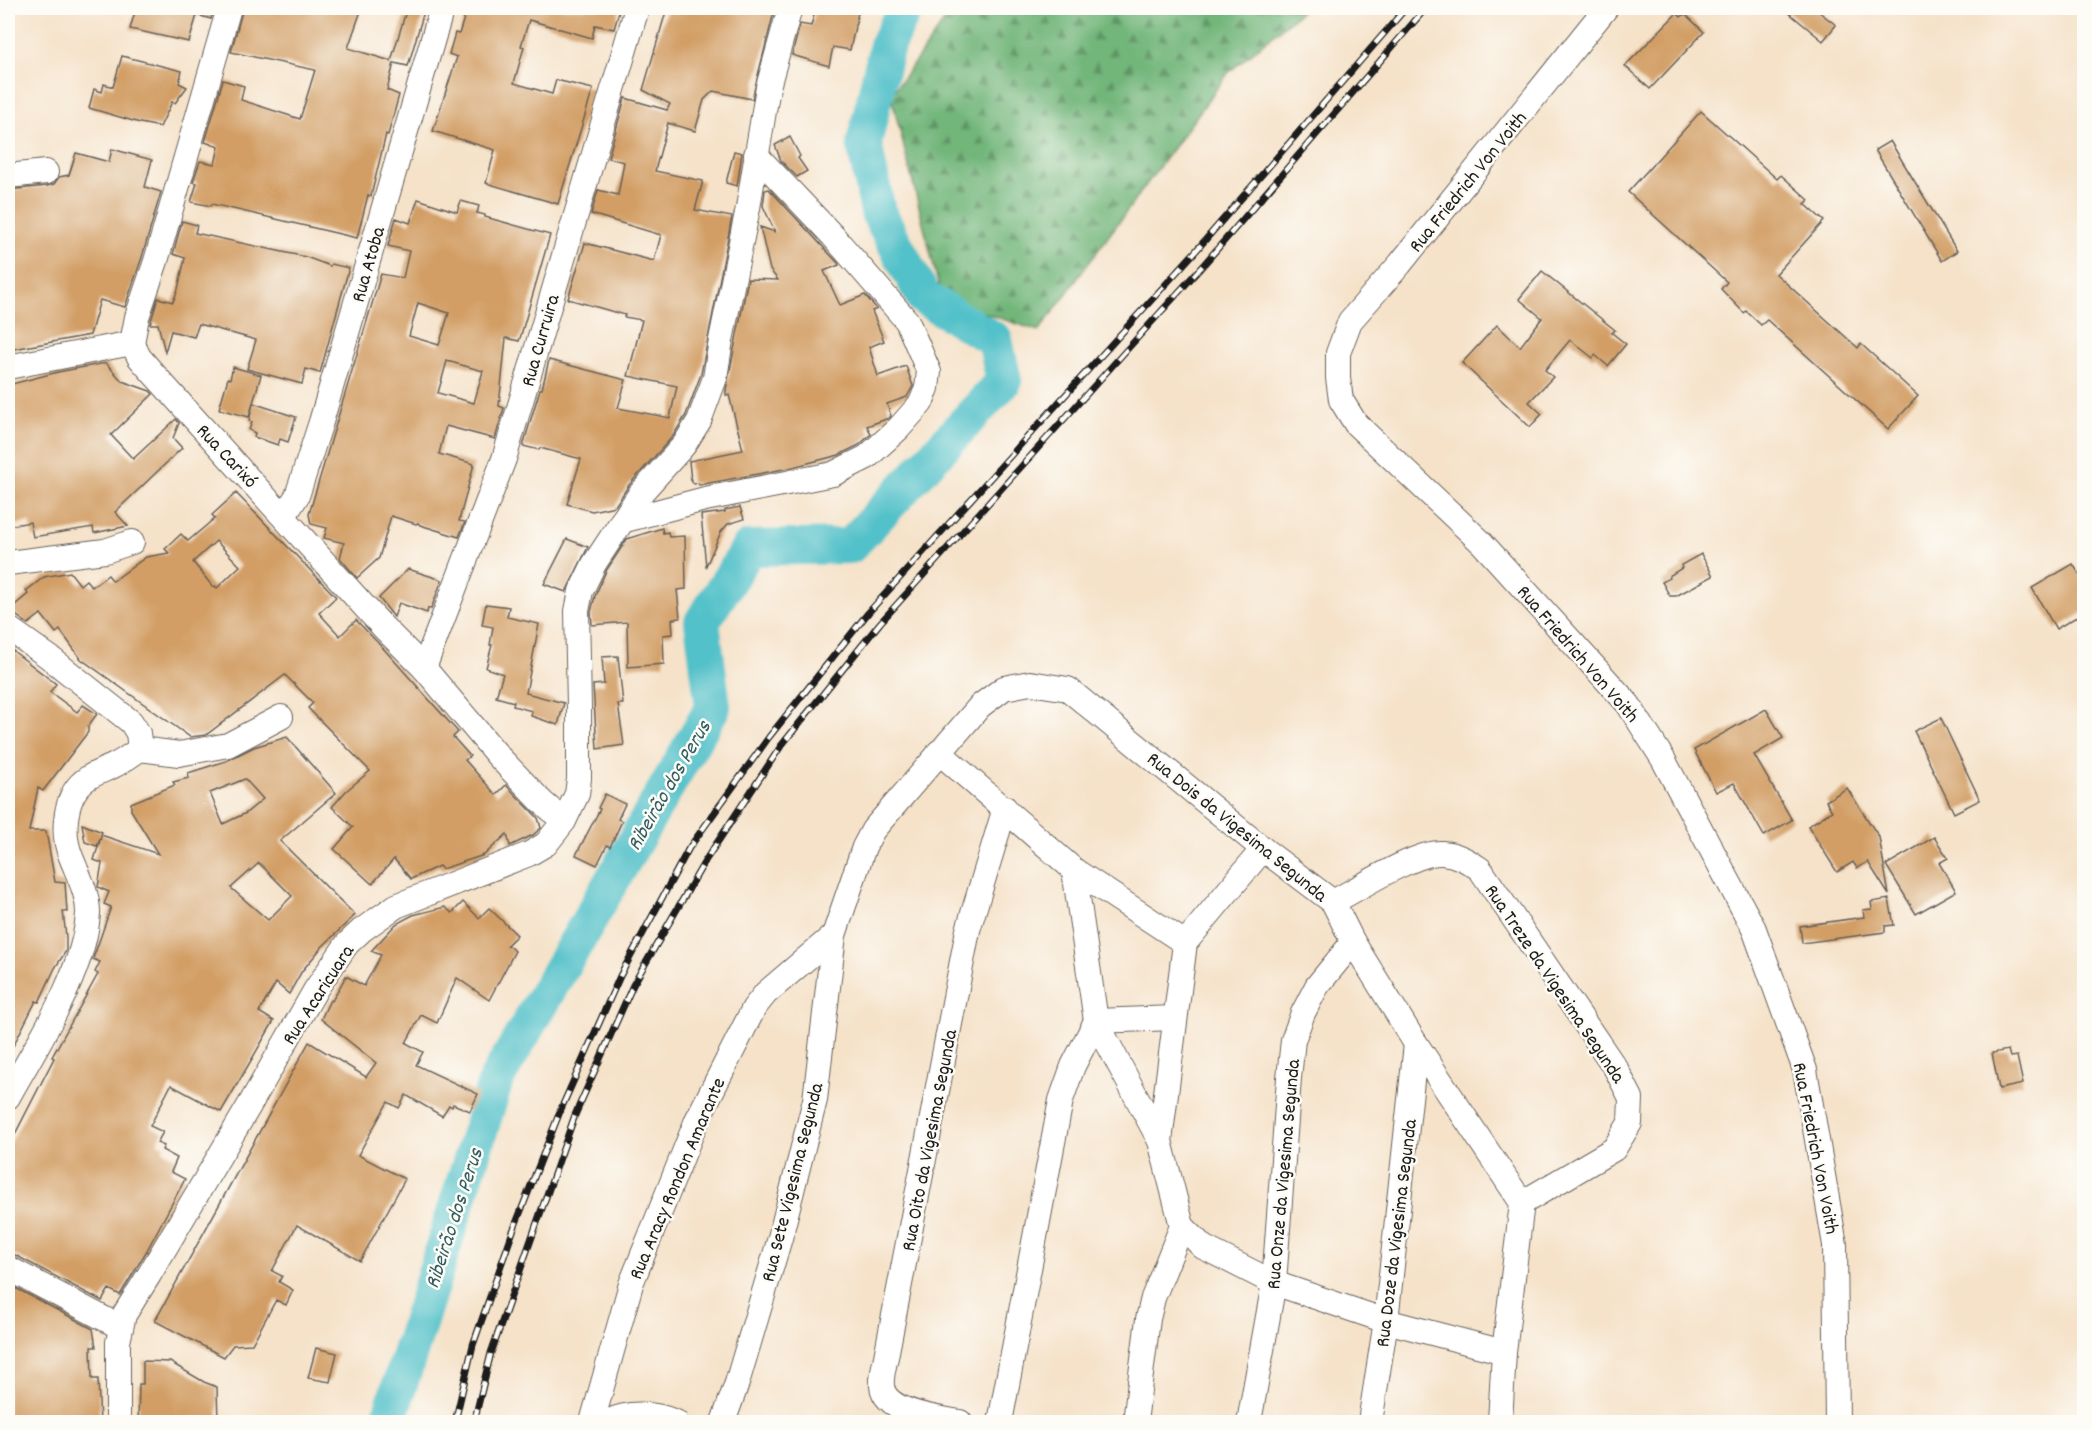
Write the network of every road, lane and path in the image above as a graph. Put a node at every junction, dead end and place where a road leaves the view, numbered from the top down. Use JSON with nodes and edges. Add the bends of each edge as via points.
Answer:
{"nodes":[{"id":1,"x":229,"y":8,"type":"edge"},
{"id":2,"x":442,"y":8,"type":"edge"},
{"id":3,"x":637,"y":8,"type":"edge"},
{"id":4,"x":790,"y":8,"type":"edge"},
{"id":5,"x":1606,"y":8,"type":"edge"},
{"id":6,"x":756,"y":155,"type":"junction"},
{"id":7,"x":46,"y":172,"type":"dead end"},
{"id":8,"x":8,"y":176,"type":"edge"},
{"id":9,"x":132,"y":343,"type":"junction"},
{"id":10,"x":8,"y":366,"type":"edge"},
{"id":11,"x":284,"y":516,"type":"junction"},
{"id":12,"x":622,"y":521,"type":"junction"},
{"id":13,"x":132,"y":542,"type":"dead end"},
{"id":14,"x":8,"y":563,"type":"edge"},
{"id":15,"x":8,"y":628,"type":"edge"},
{"id":16,"x":424,"y":668,"type":"junction"},
{"id":17,"x":281,"y":717,"type":"dead end"},
{"id":18,"x":140,"y":749,"type":"junction"},
{"id":19,"x":939,"y":752,"type":"junction"},
{"id":20,"x":1005,"y":808,"type":"junction"},
{"id":21,"x":564,"y":821,"type":"junction"},
{"id":22,"x":1263,"y":849,"type":"junction"},
{"id":23,"x":1074,"y":870,"type":"junction"},
{"id":24,"x":1333,"y":902,"type":"junction"},
{"id":25,"x":834,"y":936,"type":"junction"},
{"id":26,"x":1353,"y":942,"type":"junction"},
{"id":27,"x":1185,"y":943,"type":"junction"},
{"id":28,"x":1174,"y":1018,"type":"junction"},
{"id":29,"x":1096,"y":1021,"type":"junction"},
{"id":30,"x":1416,"y":1044,"type":"junction"},
{"id":31,"x":8,"y":1097,"type":"edge"},
{"id":32,"x":1160,"y":1141,"type":"junction"},
{"id":33,"x":1522,"y":1203,"type":"junction"},
{"id":34,"x":1182,"y":1226,"type":"junction"},
{"id":35,"x":8,"y":1268,"type":"edge"},
{"id":36,"x":1274,"y":1283,"type":"junction"},
{"id":37,"x":1386,"y":1321,"type":"junction"},
{"id":38,"x":120,"y":1327,"type":"junction"},
{"id":39,"x":1504,"y":1352,"type":"junction"},
{"id":40,"x":118,"y":1422,"type":"edge"},
{"id":41,"x":592,"y":1422,"type":"edge"},
{"id":42,"x":607,"y":1422,"type":"edge"},
{"id":43,"x":676,"y":1422,"type":"edge"},
{"id":44,"x":723,"y":1422,"type":"edge"},
{"id":45,"x":960,"y":1422,"type":"edge"},
{"id":46,"x":1000,"y":1422,"type":"edge"},
{"id":47,"x":1135,"y":1422,"type":"edge"},
{"id":48,"x":1249,"y":1422,"type":"edge"},
{"id":49,"x":1370,"y":1422,"type":"edge"},
{"id":50,"x":1500,"y":1422,"type":"edge"},
{"id":51,"x":1837,"y":1422,"type":"edge"}],
"edges":[{"from":1,"to":9,"type":"street"},
{"from":2,"to":11,"type":"street","name":"Rua Atoba","via":[[321,422],[297,495]]},
{"from":3,"to":16,"type":"street","name":"Rua Curruira","via":[[504,459]]},
{"from":4,"to":6,"type":"street","name":"Rua Acaricuara","via":[[771,69]]},
{"from":5,"to":51,"type":"street","name":"Rua Friedrich Von Voith","via":[[1350,321],[1338,353],[1341,400],[1356,424],[1482,543],[1628,704],[1663,759],[1754,928],[1805,1070],[1835,1245]]},
{"from":6,"to":12,"type":"street","name":"Rua Acaricuara","via":[[715,378],[707,400],[684,446],[640,494]]},
{"from":6,"to":12,"type":"street","via":[[907,321],[929,372],[927,388],[921,403],[899,428],[867,457],[833,474],[705,499]]},
{"from":7,"to":8,"type":"street"},
{"from":9,"to":10,"type":"street"},
{"from":9,"to":11,"type":"street","name":"Rua Carixó","via":[[138,357]]},
{"from":11,"to":16,"type":"street","name":"Rua Carixó"},
{"from":12,"to":21,"type":"street","name":"Rua Acaricuara","via":[[594,564],[581,591],[577,611],[579,779],[577,794]]},
{"from":13,"to":14,"type":"street","via":[[105,551]]},
{"from":15,"to":18,"type":"street","via":[[131,722],[138,733]]},
{"from":16,"to":21,"type":"street","name":"Rua Carixó","via":[[499,757]]},
{"from":17,"to":18,"type":"street","via":[[228,745],[179,753]]},
{"from":18,"to":31,"type":"street","via":[[87,778],[73,792],[65,843],[85,890],[88,913],[81,946],[70,982]]},
{"from":19,"to":20,"type":"street"},
{"from":19,"to":22,"type":"street","name":"Rua Dois da Vigesima Segunda","via":[[980,706],[1004,688],[1030,683],[1068,689]]},
{"from":19,"to":25,"type":"street","name":"Rua Dois da Vigesima Segunda","via":[[873,830]]},
{"from":20,"to":23,"type":"street"},
{"from":20,"to":45,"type":"street","name":"Rua Oito da Vigesima Segunda","via":[[968,930],[882,1386],[888,1401],[914,1413]]},
{"from":21,"to":38,"type":"street","name":"Rua Acaricuara","via":[[546,844],[529,854],[396,906],[347,944],[316,989]]},
{"from":22,"to":24,"type":"street","name":"Rua Dois da Vigesima Segunda"},
{"from":22,"to":27,"type":"street"},
{"from":23,"to":27,"type":"street"},
{"from":23,"to":29,"type":"street"},
{"from":24,"to":26,"type":"street","name":"Rua Dois da Vigesima Segunda"},
{"from":24,"to":33,"type":"street","name":"Rua Treze da Vigesima Segunda","via":[[1416,858],[1441,853],[1464,858],[1480,869],[1616,1070],[1631,1098],[1630,1123],[1614,1149]]},
{"from":25,"to":41,"type":"street","name":"Rua Aracy Rondon Amarante","via":[[766,993],[754,1008],[697,1120],[631,1284]]},
{"from":25,"to":44,"type":"street","name":"Rua Sete Vigesima Segunda","via":[[815,1100],[780,1238]]},
{"from":26,"to":30,"type":"street","name":"Rua Dois da Vigesima Segunda"},
{"from":26,"to":36,"type":"street","name":"Rua Onze da Vigesima Segunda","via":[[1317,986],[1293,1040]]},
{"from":27,"to":28,"type":"street"},
{"from":28,"to":29,"type":"street"},
{"from":28,"to":32,"type":"street"},
{"from":29,"to":32,"type":"street"},
{"from":29,"to":46,"type":"street","via":[[1061,1100]]},
{"from":30,"to":33,"type":"street","name":"Rua Dois da Vigesima Segunda"},
{"from":30,"to":37,"type":"street","name":"Rua Doze da Vigesima Segunda"},
{"from":32,"to":34,"type":"street"},
{"from":33,"to":39,"type":"street"},
{"from":34,"to":36,"type":"street","via":[[1203,1247]]},
{"from":34,"to":47,"type":"street","via":[[1150,1308]]},
{"from":35,"to":38,"type":"street"},
{"from":36,"to":37,"type":"street"},
{"from":36,"to":48,"type":"street","name":"Rua Onze da Vigesima Segunda"},
{"from":37,"to":39,"type":"street"},
{"from":37,"to":49,"type":"street","name":"Rua Doze da Vigesima Segunda"},
{"from":38,"to":40,"type":"street","name":"Rua Acaricuara"},
{"from":39,"to":50,"type":"street"},
{"from":42,"to":43,"type":"street","via":[[637,1414]]}]}
